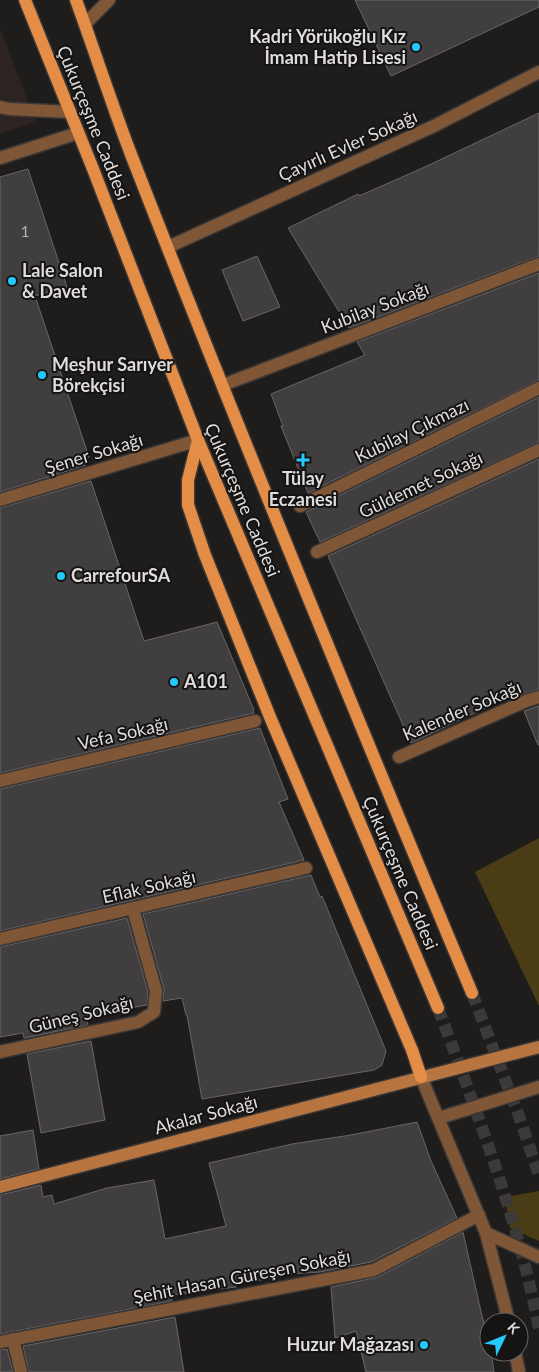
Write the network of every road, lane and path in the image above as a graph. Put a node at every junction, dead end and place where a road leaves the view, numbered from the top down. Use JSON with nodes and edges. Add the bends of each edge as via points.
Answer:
{"nodes":[{"id":1,"x":25,"y":0,"type":"edge"},
{"id":2,"x":76,"y":0,"type":"edge"},
{"id":3,"x":109,"y":0,"type":"edge"},
{"id":4,"x":85,"y":24,"type":"junction"},
{"id":5,"x":539,"y":72,"type":"edge"},
{"id":6,"x":0,"y":107,"type":"edge"},
{"id":7,"x":70,"y":112,"type":"junction"},
{"id":8,"x":78,"y":133,"type":"junction"},
{"id":9,"x":0,"y":158,"type":"edge"},
{"id":10,"x":168,"y":247,"type":"junction"},
{"id":11,"x":539,"y":264,"type":"edge"},
{"id":12,"x":223,"y":385,"type":"junction"},
{"id":13,"x":539,"y":388,"type":"edge"},
{"id":14,"x":198,"y":440,"type":"junction"},
{"id":15,"x":539,"y":450,"type":"edge"},
{"id":16,"x":0,"y":500,"type":"edge"},
{"id":17,"x":300,"y":506,"type":"dead end"},
{"id":18,"x":317,"y":552,"type":"dead end"},
{"id":19,"x":539,"y":697,"type":"edge"},
{"id":20,"x":255,"y":721,"type":"dead end"},
{"id":21,"x":399,"y":757,"type":"dead end"},
{"id":22,"x":0,"y":781,"type":"edge"},
{"id":23,"x":306,"y":868,"type":"dead end"},
{"id":24,"x":134,"y":909,"type":"junction"},
{"id":25,"x":0,"y":939,"type":"edge"},
{"id":26,"x":472,"y":993,"type":"tunnel mouth"},
{"id":27,"x":438,"y":1008,"type":"tunnel mouth"},
{"id":28,"x":539,"y":1047,"type":"edge"},
{"id":29,"x":0,"y":1052,"type":"edge"},
{"id":30,"x":421,"y":1077,"type":"junction"},
{"id":31,"x":539,"y":1087,"type":"edge"},
{"id":32,"x":439,"y":1118,"type":"junction"},
{"id":33,"x":0,"y":1187,"type":"edge"},
{"id":34,"x":479,"y":1215,"type":"junction"},
{"id":35,"x":486,"y":1234,"type":"junction"},
{"id":36,"x":539,"y":1258,"type":"edge"},
{"id":37,"x":506,"y":1312,"type":"edge"},
{"id":38,"x":13,"y":1339,"type":"junction"},
{"id":39,"x":0,"y":1342,"type":"edge"},
{"id":40,"x":21,"y":1372,"type":"edge"}],
"edges":[{"from":1,"to":7,"type":"main road","name":"Çukurçeşme Caddesi"},
{"from":2,"to":4,"type":"main road","name":"Çukurçeşme Caddesi"},
{"from":3,"to":4,"type":"street"},
{"from":4,"to":10,"type":"main road","name":"Çukurçeşme Caddesi"},
{"from":5,"to":10,"type":"street","name":"Çayırlı Evler Sokağı","via":[[434,126]]},
{"from":6,"to":7,"type":"street"},
{"from":7,"to":8,"type":"main road","name":"Çukurçeşme Caddesi"},
{"from":8,"to":9,"type":"street"},
{"from":8,"to":14,"type":"main road","name":"Çukurçeşme Caddesi"},
{"from":10,"to":12,"type":"main road","name":"Çukurçeşme Caddesi"},
{"from":11,"to":12,"type":"street","name":"Kubilay Sokağı"},
{"from":12,"to":26,"type":"main road","name":"Çukurçeşme Caddesi","via":[[358,722]]},
{"from":13,"to":17,"type":"street","name":"Kubilay Çıkmazı"},
{"from":14,"to":16,"type":"street","name":"Şener Sokağı"},
{"from":14,"to":27,"type":"main road","name":"Çukurçeşme Caddesi"},
{"from":14,"to":30,"type":"main road","via":[[188,480],[188,505],[205,556]]},
{"from":15,"to":18,"type":"street","name":"Güldemet Sokağı"},
{"from":19,"to":21,"type":"street","name":"Kalender Sokağı"},
{"from":20,"to":22,"type":"street","name":"Vefa Sokağı"},
{"from":23,"to":24,"type":"street","name":"Eflak Sokağı"},
{"from":24,"to":25,"type":"street","name":"Eflak Sokağı"},
{"from":24,"to":29,"type":"street","name":"Güneş Sokağı","via":[[156,991],[154,1012],[138,1022]]},
{"from":28,"to":30,"type":"street","name":"Akalar Sokağı"},
{"from":30,"to":32,"type":"street"},
{"from":30,"to":33,"type":"street","name":"Akalar Sokağı"},
{"from":31,"to":32,"type":"street"},
{"from":32,"to":34,"type":"street"},
{"from":34,"to":35,"type":"street"},
{"from":34,"to":38,"type":"street","name":"Şehit Hasan Güreşen Sokağı","via":[[374,1270]]},
{"from":35,"to":36,"type":"street"},
{"from":35,"to":37,"type":"street"},
{"from":38,"to":39,"type":"street","name":"Şehit Hasan Güreşen Sokağı"},
{"from":38,"to":40,"type":"street"}]}
